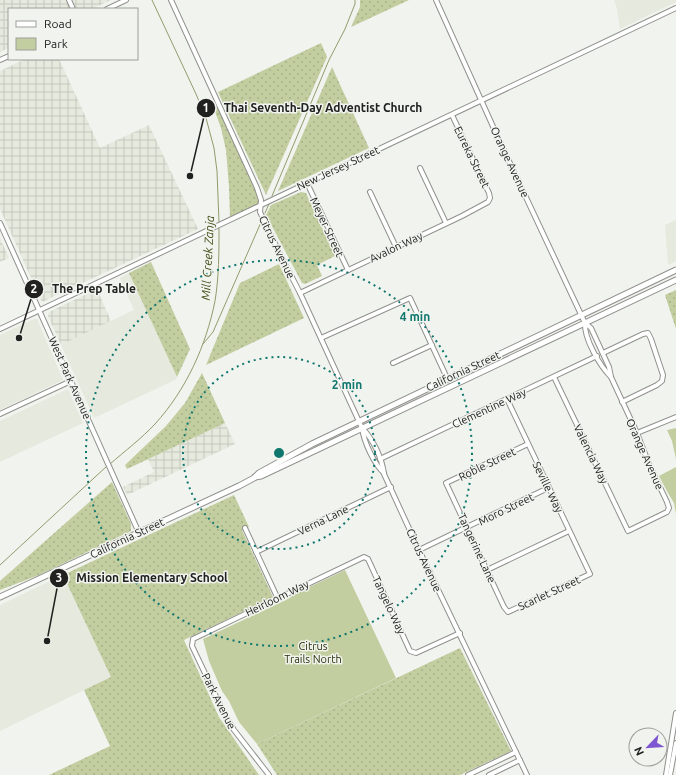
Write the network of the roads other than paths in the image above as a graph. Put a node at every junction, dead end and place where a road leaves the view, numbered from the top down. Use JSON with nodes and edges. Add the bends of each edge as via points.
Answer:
{"nodes":[{"id":1,"x":126,"y":0,"type":"edge"},
{"id":2,"x":171,"y":0,"type":"edge"},
{"id":3,"x":436,"y":0,"type":"edge"},
{"id":4,"x":109,"y":8,"type":"edge"},
{"id":5,"x":676,"y":8,"type":"edge"},
{"id":6,"x":482,"y":101,"type":"junction"},
{"id":7,"x":452,"y":115,"type":"junction"},
{"id":8,"x":420,"y":168,"type":"dead end"},
{"id":9,"x":307,"y":183,"type":"junction"},
{"id":10,"x":370,"y":192,"type":"dead end"},
{"id":11,"x":490,"y":200,"type":"joint"},
{"id":12,"x":261,"y":205,"type":"junction"},
{"id":13,"x":0,"y":223,"type":"edge"},
{"id":14,"x":446,"y":223,"type":"junction"},
{"id":15,"x":396,"y":247,"type":"junction"},
{"id":16,"x":348,"y":270,"type":"junction"},
{"id":17,"x":676,"y":270,"type":"edge"},
{"id":18,"x":676,"y":280,"type":"edge"},
{"id":19,"x":300,"y":293,"type":"junction"},
{"id":20,"x":39,"y":311,"type":"junction"},
{"id":21,"x":582,"y":316,"type":"junction"},
{"id":22,"x":585,"y":323,"type":"junction"},
{"id":23,"x":0,"y":329,"type":"edge"},
{"id":24,"x":321,"y":338,"type":"junction"},
{"id":25,"x":432,"y":344,"type":"junction"},
{"id":26,"x":603,"y":353,"type":"junction"},
{"id":27,"x":597,"y":356,"type":"junction"},
{"id":28,"x":393,"y":363,"type":"dead end"},
{"id":29,"x":554,"y":377,"type":"junction"},
{"id":30,"x":611,"y":377,"type":"junction"},
{"id":31,"x":448,"y":378,"type":"junction"},
{"id":32,"x":71,"y":381,"type":"junction"},
{"id":33,"x":507,"y":399,"type":"junction"},
{"id":34,"x":622,"y":402,"type":"junction"},
{"id":35,"x":0,"y":414,"type":"edge"},
{"id":36,"x":676,"y":417,"type":"edge"},
{"id":37,"x":360,"y":421,"type":"junction"},
{"id":38,"x":362,"y":428,"type":"junction"},
{"id":39,"x":637,"y":433,"type":"junction"},
{"id":40,"x":528,"y":444,"type":"junction"},
{"id":41,"x":380,"y":459,"type":"junction"},
{"id":42,"x":384,"y":474,"type":"junction"},
{"id":43,"x":254,"y":478,"type":"junction"},
{"id":44,"x":446,"y":483,"type":"joint"},
{"id":45,"x":391,"y":487,"type":"junction"},
{"id":46,"x":548,"y":488,"type":"junction"},
{"id":47,"x":669,"y":508,"type":"joint"},
{"id":48,"x":467,"y":527,"type":"junction"},
{"id":49,"x":245,"y":528,"type":"dead end"},
{"id":50,"x":569,"y":531,"type":"junction"},
{"id":51,"x":139,"y":533,"type":"junction"},
{"id":52,"x":419,"y":550,"type":"junction"},
{"id":53,"x":256,"y":552,"type":"junction"},
{"id":54,"x":364,"y":557,"type":"joint"},
{"id":55,"x":487,"y":570,"type":"junction"},
{"id":56,"x":590,"y":574,"type":"joint"},
{"id":57,"x":0,"y":597,"type":"edge"},
{"id":58,"x":278,"y":599,"type":"junction"},
{"id":59,"x":508,"y":612,"type":"joint"},
{"id":60,"x":460,"y":633,"type":"junction"},
{"id":61,"x":192,"y":642,"type":"joint"},
{"id":62,"x":676,"y":713,"type":"edge"},
{"id":63,"x":676,"y":743,"type":"edge"},
{"id":64,"x":516,"y":752,"type":"junction"},
{"id":65,"x":520,"y":760,"type":"junction"},
{"id":66,"x":676,"y":771,"type":"edge"},
{"id":67,"x":669,"y":772,"type":"edge"},
{"id":68,"x":269,"y":775,"type":"edge"},
{"id":69,"x":468,"y":775,"type":"edge"},
{"id":70,"x":489,"y":775,"type":"edge"},
{"id":71,"x":528,"y":775,"type":"edge"},
{"id":72,"x":666,"y":775,"type":"edge"}],
"edges":[{"from":1,"to":4,"type":"street"},
{"from":2,"to":12,"type":"street","name":"Citrus Avenue","via":[[257,188]]},
{"from":3,"to":6,"type":"street","name":"Orange Avenue"},
{"from":5,"to":6,"type":"street","name":"New Jersey Street"},
{"from":6,"to":7,"type":"street","name":"New Jersey Street"},
{"from":6,"to":21,"type":"street","name":"Orange Avenue"},
{"from":7,"to":9,"type":"street","name":"New Jersey Street"},
{"from":7,"to":11,"type":"street","name":"Eureka Street"},
{"from":8,"to":14,"type":"street"},
{"from":9,"to":12,"type":"street","name":"New Jersey Street"},
{"from":9,"to":16,"type":"street","name":"Meyer Street"},
{"from":10,"to":15,"type":"street"},
{"from":11,"to":14,"type":"street","name":"Avalon Way"},
{"from":12,"to":19,"type":"street","name":"Citrus Avenue","via":[[260,212]]},
{"from":12,"to":20,"type":"street","name":"New Jersey Street"},
{"from":13,"to":20,"type":"street","name":"West Park Avenue"},
{"from":14,"to":15,"type":"street","name":"Avalon Way"},
{"from":15,"to":16,"type":"street","name":"Avalon Way"},
{"from":16,"to":19,"type":"street","name":"Avalon Way"},
{"from":17,"to":21,"type":"main road","name":"California Street"},
{"from":18,"to":22,"type":"main road","name":"California Street"},
{"from":19,"to":24,"type":"street","name":"Citrus Avenue"},
{"from":20,"to":23,"type":"street","name":"New Jersey Street"},
{"from":20,"to":32,"type":"street","name":"West Park Avenue"},
{"from":21,"to":22,"type":"street","name":"Orange Avenue"},
{"from":21,"to":31,"type":"main road","name":"California Street"},
{"from":22,"to":26,"type":"street","name":"Orange Avenue","via":[[591,328]]},
{"from":22,"to":27,"type":"street","name":"Orange Avenue","via":[[585,331]]},
{"from":22,"to":38,"type":"main road","name":"California Street"},
{"from":24,"to":25,"type":"street","via":[[410,298]]},
{"from":24,"to":37,"type":"street","name":"Citrus Avenue"},
{"from":25,"to":28,"type":"street"},
{"from":25,"to":31,"type":"street"},
{"from":26,"to":30,"type":"street","name":"Orange Avenue","via":[[610,366]]},
{"from":26,"to":34,"type":"street","via":[[643,334],[648,334],[651,339],[663,375],[662,381]]},
{"from":27,"to":29,"type":"street","name":"Clementine Way"},
{"from":27,"to":30,"type":"street","name":"Orange Avenue","via":[[602,368]]},
{"from":29,"to":33,"type":"street","name":"Clementine Way"},
{"from":29,"to":47,"type":"street","name":"Valencia Way","via":[[628,531],[667,512]]},
{"from":30,"to":34,"type":"street","name":"Orange Avenue"},
{"from":31,"to":37,"type":"main road","name":"California Street"},
{"from":32,"to":35,"type":"street"},
{"from":32,"to":51,"type":"street","name":"West Park Avenue"},
{"from":33,"to":40,"type":"street","name":"Seville Way"},
{"from":33,"to":41,"type":"street","name":"Clementine Way"},
{"from":34,"to":39,"type":"street","name":"Orange Avenue"},
{"from":36,"to":39,"type":"street"},
{"from":37,"to":38,"type":"street","name":"Citrus Avenue"},
{"from":37,"to":43,"type":"main road","name":"California Street","via":[[312,444]]},
{"from":38,"to":41,"type":"street","name":"Citrus Avenue","via":[[368,433]]},
{"from":38,"to":42,"type":"street","name":"Citrus Avenue","via":[[363,436],[378,468]]},
{"from":38,"to":43,"type":"main road","name":"California Street"},
{"from":39,"to":47,"type":"street","name":"Orange Avenue"},
{"from":40,"to":44,"type":"street","name":"Roble Street"},
{"from":40,"to":46,"type":"street","name":"Seville Way"},
{"from":41,"to":42,"type":"street","name":"Citrus Avenue"},
{"from":42,"to":45,"type":"street","name":"Citrus Avenue"},
{"from":43,"to":51,"type":"main road","name":"California Street"},
{"from":44,"to":48,"type":"street","name":"Tangerine Lane"},
{"from":45,"to":52,"type":"street","name":"Citrus Avenue"},
{"from":45,"to":53,"type":"street","name":"Verna Lane"},
{"from":46,"to":48,"type":"street","name":"Moro Street"},
{"from":46,"to":50,"type":"street","name":"Seville Way"},
{"from":48,"to":52,"type":"street","name":"Moro Street"},
{"from":48,"to":55,"type":"street","name":"Tangerine Lane"},
{"from":49,"to":53,"type":"street"},
{"from":50,"to":55,"type":"street"},
{"from":50,"to":56,"type":"street","name":"Seville Way"},
{"from":51,"to":57,"type":"main road","name":"California Street"},
{"from":52,"to":60,"type":"street","name":"Citrus Avenue"},
{"from":53,"to":58,"type":"street"},
{"from":54,"to":58,"type":"street","name":"Heirloom Way"},
{"from":54,"to":60,"type":"street","name":"Tangelo Way","via":[[368,559],[410,651],[416,653]]},
{"from":55,"to":59,"type":"street","name":"Tangerine Lane"},
{"from":56,"to":59,"type":"street","name":"Scarlet Street"},
{"from":58,"to":61,"type":"street","name":"Heirloom Way","via":[[198,636]]},
{"from":60,"to":64,"type":"street","name":"Citrus Avenue"},
{"from":61,"to":68,"type":"street","name":"Park Avenue","via":[[227,718]]},
{"from":62,"to":67,"type":"street"},
{"from":63,"to":67,"type":"street"},
{"from":64,"to":65,"type":"street","name":"Citrus Avenue"},
{"from":64,"to":69,"type":"street"},
{"from":65,"to":70,"type":"street"},
{"from":65,"to":71,"type":"street","name":"Citrus Avenue"},
{"from":66,"to":67,"type":"street"},
{"from":67,"to":72,"type":"street"}]}
